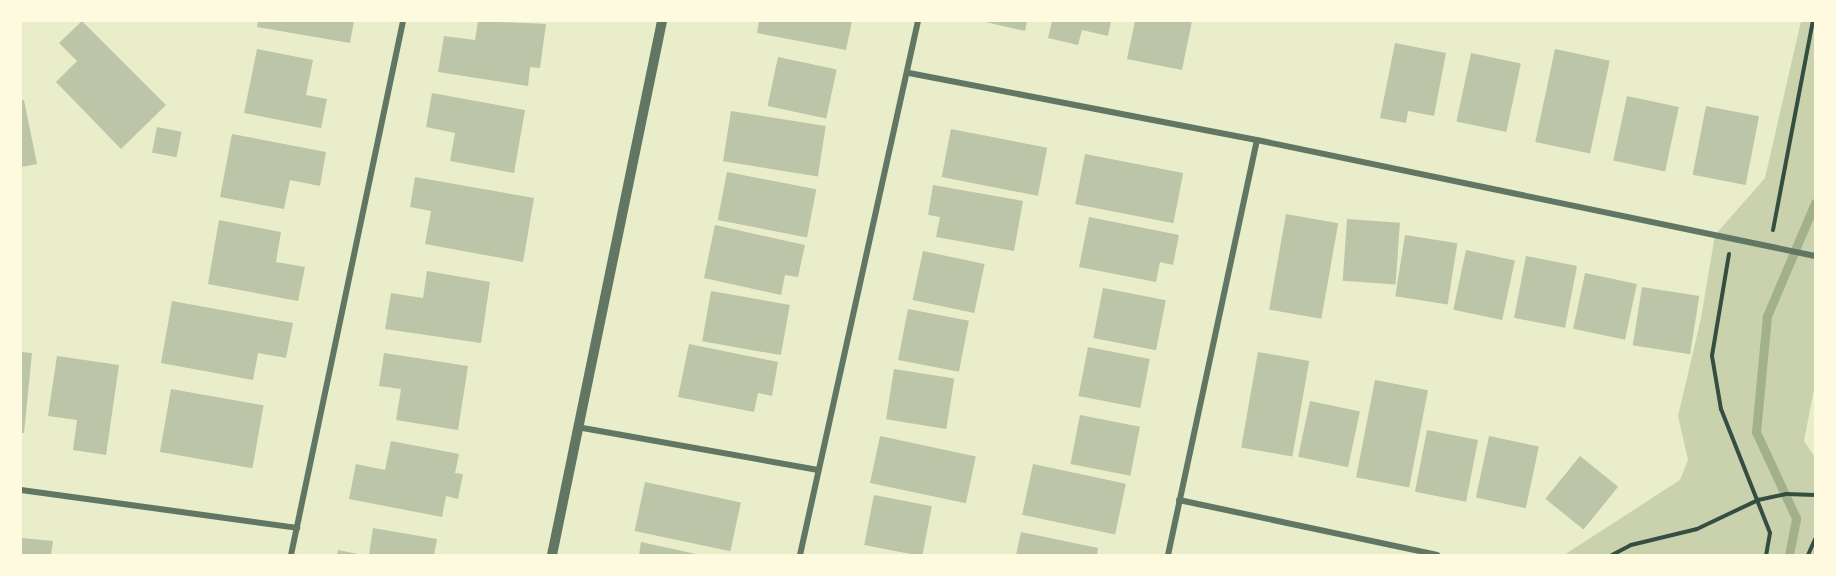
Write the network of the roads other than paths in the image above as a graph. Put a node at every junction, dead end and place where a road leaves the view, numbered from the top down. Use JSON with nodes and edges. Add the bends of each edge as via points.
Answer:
{"nodes":[{"id":1,"x":403,"y":21,"type":"edge"},
{"id":2,"x":662,"y":21,"type":"edge"},
{"id":3,"x":918,"y":21,"type":"edge"},
{"id":4,"x":909,"y":73,"type":"junction"},
{"id":5,"x":1257,"y":140,"type":"junction"},
{"id":6,"x":1812,"y":255,"type":"edge"},
{"id":7,"x":576,"y":427,"type":"junction"},
{"id":8,"x":818,"y":470,"type":"junction"},
{"id":9,"x":21,"y":490,"type":"edge"},
{"id":10,"x":1179,"y":500,"type":"junction"},
{"id":11,"x":297,"y":528,"type":"junction"},
{"id":12,"x":291,"y":555,"type":"edge"},
{"id":13,"x":552,"y":555,"type":"edge"},
{"id":14,"x":800,"y":555,"type":"edge"},
{"id":15,"x":1168,"y":555,"type":"edge"},
{"id":16,"x":1437,"y":555,"type":"edge"}],
"edges":[{"from":1,"to":11,"type":"street"},
{"from":2,"to":7,"type":"street"},
{"from":3,"to":4,"type":"street"},
{"from":4,"to":5,"type":"street"},
{"from":4,"to":8,"type":"street"},
{"from":5,"to":6,"type":"street"},
{"from":5,"to":10,"type":"street"},
{"from":7,"to":8,"type":"street"},
{"from":7,"to":13,"type":"street"},
{"from":8,"to":14,"type":"street"},
{"from":9,"to":11,"type":"street"},
{"from":10,"to":15,"type":"street"},
{"from":10,"to":16,"type":"street"},
{"from":11,"to":12,"type":"street"}]}
